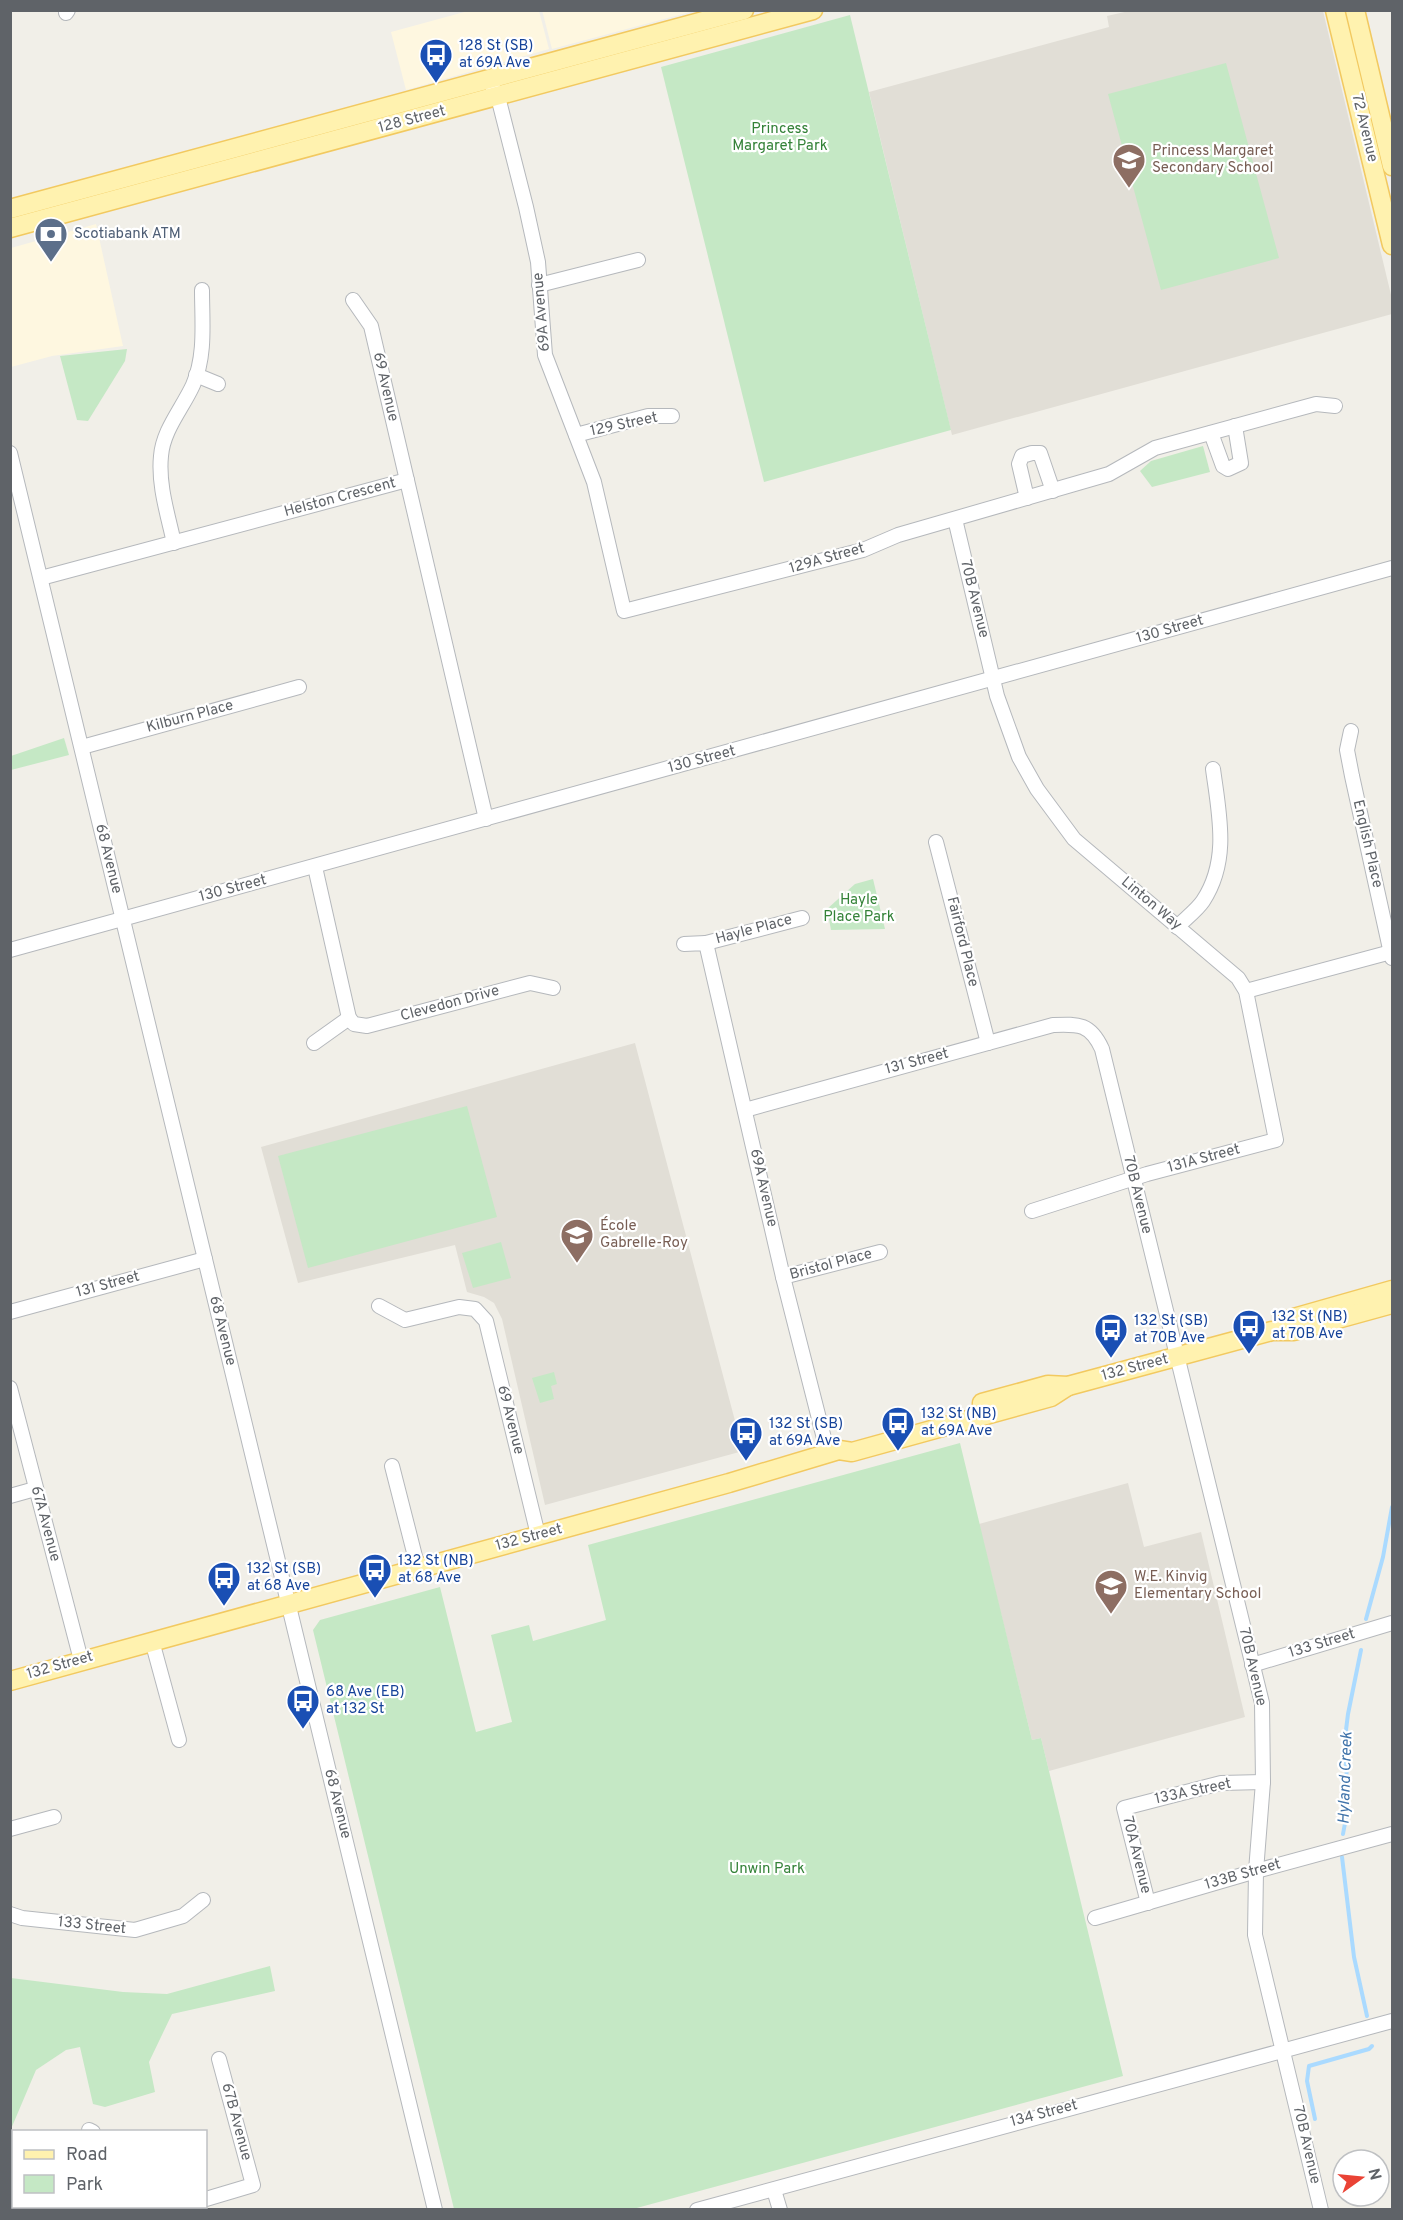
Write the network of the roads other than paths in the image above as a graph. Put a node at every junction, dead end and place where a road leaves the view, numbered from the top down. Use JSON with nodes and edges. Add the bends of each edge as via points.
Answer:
{"nodes":[{"id":1,"x":744,"y":10,"type":"edge"},
{"id":2,"x":813,"y":10,"type":"edge"},
{"id":3,"x":1335,"y":10,"type":"edge"},
{"id":4,"x":1355,"y":10,"type":"edge"},
{"id":5,"x":632,"y":41,"type":"junction"},
{"id":6,"x":570,"y":76,"type":"junction"},
{"id":7,"x":488,"y":81,"type":"junction"},
{"id":8,"x":498,"y":97,"type":"junction"},
{"id":9,"x":1392,"y":166,"type":"edge"},
{"id":10,"x":10,"y":209,"type":"edge"},
{"id":11,"x":10,"y":228,"type":"edge"},
{"id":12,"x":1392,"y":245,"type":"edge"},
{"id":13,"x":638,"y":260,"type":"dead end"},
{"id":14,"x":539,"y":285,"type":"junction"},
{"id":15,"x":202,"y":290,"type":"dead end"},
{"id":16,"x":352,"y":300,"type":"dead end"},
{"id":17,"x":196,"y":375,"type":"junction"},
{"id":18,"x":218,"y":384,"type":"dead end"},
{"id":19,"x":1335,"y":406,"type":"dead end"},
{"id":20,"x":672,"y":416,"type":"dead end"},
{"id":21,"x":1235,"y":426,"type":"junction"},
{"id":22,"x":1211,"y":432,"type":"junction"},
{"id":23,"x":576,"y":435,"type":"junction"},
{"id":24,"x":10,"y":453,"type":"edge"},
{"id":25,"x":406,"y":480,"type":"junction"},
{"id":26,"x":1053,"y":491,"type":"junction"},
{"id":27,"x":15,"y":494,"type":"edge"},
{"id":28,"x":1028,"y":498,"type":"junction"},
{"id":29,"x":955,"y":519,"type":"junction"},
{"id":30,"x":174,"y":543,"type":"junction"},
{"id":31,"x":1392,"y":568,"type":"edge"},
{"id":32,"x":41,"y":578,"type":"junction"},
{"id":33,"x":624,"y":610,"type":"joint"},
{"id":34,"x":993,"y":679,"type":"junction"},
{"id":35,"x":299,"y":687,"type":"dead end"},
{"id":36,"x":1351,"y":731,"type":"dead end"},
{"id":37,"x":81,"y":747,"type":"junction"},
{"id":38,"x":1213,"y":769,"type":"dead end"},
{"id":39,"x":486,"y":819,"type":"junction"},
{"id":40,"x":936,"y":842,"type":"dead end"},
{"id":41,"x":315,"y":867,"type":"junction"},
{"id":42,"x":802,"y":918,"type":"dead end"},
{"id":43,"x":123,"y":919,"type":"junction"},
{"id":44,"x":1177,"y":927,"type":"junction"},
{"id":45,"x":706,"y":943,"type":"junction"},
{"id":46,"x":684,"y":944,"type":"dead end"},
{"id":47,"x":10,"y":950,"type":"edge"},
{"id":48,"x":1392,"y":955,"type":"edge"},
{"id":49,"x":553,"y":988,"type":"dead end"},
{"id":50,"x":1246,"y":991,"type":"junction"},
{"id":51,"x":349,"y":1018,"type":"junction"},
{"id":52,"x":1089,"y":1029,"type":"joint"},
{"id":53,"x":314,"y":1043,"type":"dead end"},
{"id":54,"x":988,"y":1043,"type":"junction"},
{"id":55,"x":746,"y":1110,"type":"junction"},
{"id":56,"x":1276,"y":1140,"type":"joint"},
{"id":57,"x":1133,"y":1180,"type":"junction"},
{"id":58,"x":1032,"y":1211,"type":"dead end"},
{"id":59,"x":880,"y":1252,"type":"dead end"},
{"id":60,"x":205,"y":1259,"type":"junction"},
{"id":61,"x":783,"y":1277,"type":"junction"},
{"id":62,"x":1392,"y":1290,"type":"edge"},
{"id":63,"x":1392,"y":1304,"type":"edge"},
{"id":64,"x":379,"y":1306,"type":"dead end"},
{"id":65,"x":10,"y":1312,"type":"edge"},
{"id":66,"x":1272,"y":1331,"type":"junction"},
{"id":67,"x":1177,"y":1357,"type":"junction"},
{"id":68,"x":10,"y":1388,"type":"edge"},
{"id":69,"x":833,"y":1452,"type":"junction"},
{"id":70,"x":392,"y":1466,"type":"dead end"},
{"id":71,"x":36,"y":1489,"type":"junction"},
{"id":72,"x":10,"y":1496,"type":"edge"},
{"id":73,"x":538,"y":1535,"type":"junction"},
{"id":74,"x":418,"y":1568,"type":"junction"},
{"id":75,"x":288,"y":1603,"type":"junction"},
{"id":76,"x":1392,"y":1623,"type":"edge"},
{"id":77,"x":152,"y":1641,"type":"junction"},
{"id":78,"x":81,"y":1660,"type":"junction"},
{"id":79,"x":1252,"y":1665,"type":"junction"},
{"id":80,"x":10,"y":1681,"type":"edge"},
{"id":81,"x":179,"y":1740,"type":"dead end"},
{"id":82,"x":1263,"y":1782,"type":"junction"},
{"id":83,"x":1124,"y":1808,"type":"joint"},
{"id":84,"x":54,"y":1817,"type":"dead end"},
{"id":85,"x":10,"y":1829,"type":"edge"},
{"id":86,"x":1392,"y":1834,"type":"edge"},
{"id":87,"x":1256,"y":1871,"type":"junction"},
{"id":88,"x":203,"y":1900,"type":"dead end"},
{"id":89,"x":1148,"y":1903,"type":"junction"},
{"id":90,"x":10,"y":1914,"type":"edge"},
{"id":91,"x":1095,"y":1918,"type":"dead end"},
{"id":92,"x":1392,"y":2021,"type":"edge"},
{"id":93,"x":1284,"y":2050,"type":"junction"},
{"id":94,"x":219,"y":2059,"type":"dead end"},
{"id":95,"x":774,"y":2190,"type":"junction"},
{"id":96,"x":207,"y":2199,"type":"edge"},
{"id":97,"x":435,"y":2210,"type":"edge"},
{"id":98,"x":697,"y":2210,"type":"edge"},
{"id":99,"x":780,"y":2210,"type":"edge"},
{"id":100,"x":1322,"y":2210,"type":"edge"}],
"edges":[{"from":1,"to":5,"type":"main road","name":"128 Street"},
{"from":2,"to":6,"type":"main road","name":"128 Street"},
{"from":3,"to":12,"type":"main road","name":"72 Avenue"},
{"from":4,"to":9,"type":"main road","name":"72 Avenue"},
{"from":5,"to":6,"type":"main road","via":[[629,51],[590,63]]},
{"from":5,"to":7,"type":"main road","name":"128 Street"},
{"from":6,"to":8,"type":"main road","name":"128 Street"},
{"from":7,"to":8,"type":"street","name":"69A Avenue"},
{"from":7,"to":10,"type":"main road","name":"128 Street"},
{"from":8,"to":11,"type":"main road","name":"128 Street"},
{"from":8,"to":14,"type":"street","name":"69A Avenue","via":[[531,229]]},
{"from":13,"to":14,"type":"street"},
{"from":14,"to":23,"type":"street","name":"69A Avenue","via":[[545,355]]},
{"from":15,"to":17,"type":"street","via":[[201,359]]},
{"from":16,"to":25,"type":"street","name":"69 Avenue","via":[[371,326]]},
{"from":17,"to":18,"type":"street"},
{"from":17,"to":30,"type":"street","via":[[164,437],[160,457],[162,489]]},
{"from":19,"to":21,"type":"street","name":"129A Street","via":[[1316,404]]},
{"from":20,"to":23,"type":"street","name":"129 Street","via":[[648,416]]},
{"from":21,"to":22,"type":"street","name":"129A Street"},
{"from":21,"to":22,"type":"street","via":[[1241,463],[1236,467],[1223,466]]},
{"from":22,"to":26,"type":"street","name":"129A Street","via":[[1155,447],[1109,474]]},
{"from":23,"to":33,"type":"street","name":"69A Avenue","via":[[594,482]]},
{"from":24,"to":27,"type":"street","name":"68 Avenue"},
{"from":25,"to":30,"type":"street","name":"Helston Crescent"},
{"from":25,"to":39,"type":"street","name":"Helston Crescent"},
{"from":26,"to":28,"type":"street","name":"129A Street"},
{"from":26,"to":28,"type":"street","via":[[1040,453],[1032,453],[1022,456],[1019,464]]},
{"from":27,"to":32,"type":"street","name":"68 Avenue"},
{"from":28,"to":29,"type":"street","name":"129A Street"},
{"from":29,"to":33,"type":"street","name":"129A Street","via":[[898,535],[863,550]]},
{"from":29,"to":34,"type":"street","name":"70B Avenue"},
{"from":30,"to":32,"type":"street","name":"Helston Crescent"},
{"from":31,"to":34,"type":"street","name":"130 Street"},
{"from":32,"to":37,"type":"street","name":"68 Avenue"},
{"from":34,"to":39,"type":"street","name":"130 Street"},
{"from":34,"to":44,"type":"street","name":"Linton Way","via":[[1019,757],[1074,839]]},
{"from":35,"to":37,"type":"street","name":"Kilburn Place"},
{"from":36,"to":48,"type":"street","name":"English Place","via":[[1347,750]]},
{"from":37,"to":43,"type":"street","name":"68 Avenue"},
{"from":38,"to":44,"type":"street","via":[[1222,839],[1217,870],[1203,901]]},
{"from":39,"to":41,"type":"street","name":"130 Street"},
{"from":40,"to":54,"type":"street","name":"Fairford Place"},
{"from":41,"to":43,"type":"street","name":"130 Street"},
{"from":41,"to":51,"type":"street"},
{"from":42,"to":45,"type":"street","name":"Hayle Place"},
{"from":43,"to":47,"type":"street","name":"130 Street"},
{"from":43,"to":60,"type":"street","name":"68 Avenue"},
{"from":44,"to":50,"type":"street","name":"Linton Way","via":[[1238,978]]},
{"from":45,"to":46,"type":"street"},
{"from":45,"to":55,"type":"street","name":"69A Avenue"},
{"from":48,"to":50,"type":"street"},
{"from":49,"to":51,"type":"street","name":"Clevedon Drive","via":[[530,983],[368,1026]]},
{"from":50,"to":56,"type":"street","name":"Linton Way"},
{"from":51,"to":53,"type":"street"},
{"from":52,"to":54,"type":"street","name":"131 Street","via":[[1074,1024],[1053,1025]]},
{"from":52,"to":57,"type":"street","name":"70B Avenue","via":[[1102,1049]]},
{"from":54,"to":55,"type":"street","name":"131 Street"},
{"from":55,"to":61,"type":"street","name":"69A Avenue"},
{"from":56,"to":57,"type":"street","name":"131A Street"},
{"from":57,"to":58,"type":"street","name":"131A Street"},
{"from":57,"to":67,"type":"street","name":"70B Avenue"},
{"from":59,"to":61,"type":"street","name":"Bristol Place"},
{"from":60,"to":65,"type":"street","name":"131 Street"},
{"from":60,"to":75,"type":"street","name":"68 Avenue"},
{"from":61,"to":69,"type":"street","name":"69A Avenue"},
{"from":62,"to":66,"type":"main road","name":"132 Street","via":[[1290,1319]]},
{"from":63,"to":66,"type":"main road","name":"132 Street","via":[[1294,1331]]},
{"from":64,"to":73,"type":"street","name":"69 Avenue","via":[[405,1320],[459,1307],[475,1309],[486,1321]]},
{"from":66,"to":67,"type":"main road","name":"132 Street"},
{"from":67,"to":69,"type":"main road","name":"132 Street","via":[[1068,1386],[1036,1388],[848,1441]]},
{"from":67,"to":79,"type":"street","name":"70B Avenue"},
{"from":68,"to":71,"type":"street","name":"67A Avenue"},
{"from":69,"to":73,"type":"main road","name":"132 Street"},
{"from":70,"to":74,"type":"street"},
{"from":71,"to":72,"type":"street"},
{"from":71,"to":78,"type":"street","name":"67A Avenue"},
{"from":73,"to":74,"type":"main road","name":"132 Street"},
{"from":74,"to":75,"type":"main road","name":"132 Street"},
{"from":75,"to":77,"type":"main road","name":"132 Street"},
{"from":75,"to":97,"type":"street","name":"68 Avenue"},
{"from":76,"to":79,"type":"street","name":"133 Street"},
{"from":77,"to":78,"type":"main road","name":"132 Street"},
{"from":77,"to":81,"type":"street"},
{"from":78,"to":80,"type":"main road","name":"132 Street"},
{"from":79,"to":82,"type":"street","name":"70B Avenue","via":[[1262,1703]]},
{"from":82,"to":83,"type":"street","name":"133A Street","via":[[1221,1783]]},
{"from":82,"to":87,"type":"street","name":"70B Avenue"},
{"from":83,"to":89,"type":"street","name":"70A Avenue"},
{"from":84,"to":85,"type":"street"},
{"from":86,"to":87,"type":"street","name":"133B Street"},
{"from":87,"to":89,"type":"street","name":"133B Street"},
{"from":87,"to":93,"type":"street","name":"70B Avenue","via":[[1256,1942]]},
{"from":88,"to":90,"type":"street","name":"133 Street","via":[[183,1916],[135,1930]]},
{"from":89,"to":91,"type":"street","name":"133B Street"},
{"from":92,"to":93,"type":"street","name":"134 Street"},
{"from":93,"to":95,"type":"street","name":"134 Street"},
{"from":93,"to":100,"type":"street","name":"70B Avenue"},
{"from":94,"to":96,"type":"street","name":"67B Avenue","via":[[253,2185]]},
{"from":95,"to":98,"type":"street","name":"134 Street"},
{"from":95,"to":99,"type":"street"}]}
